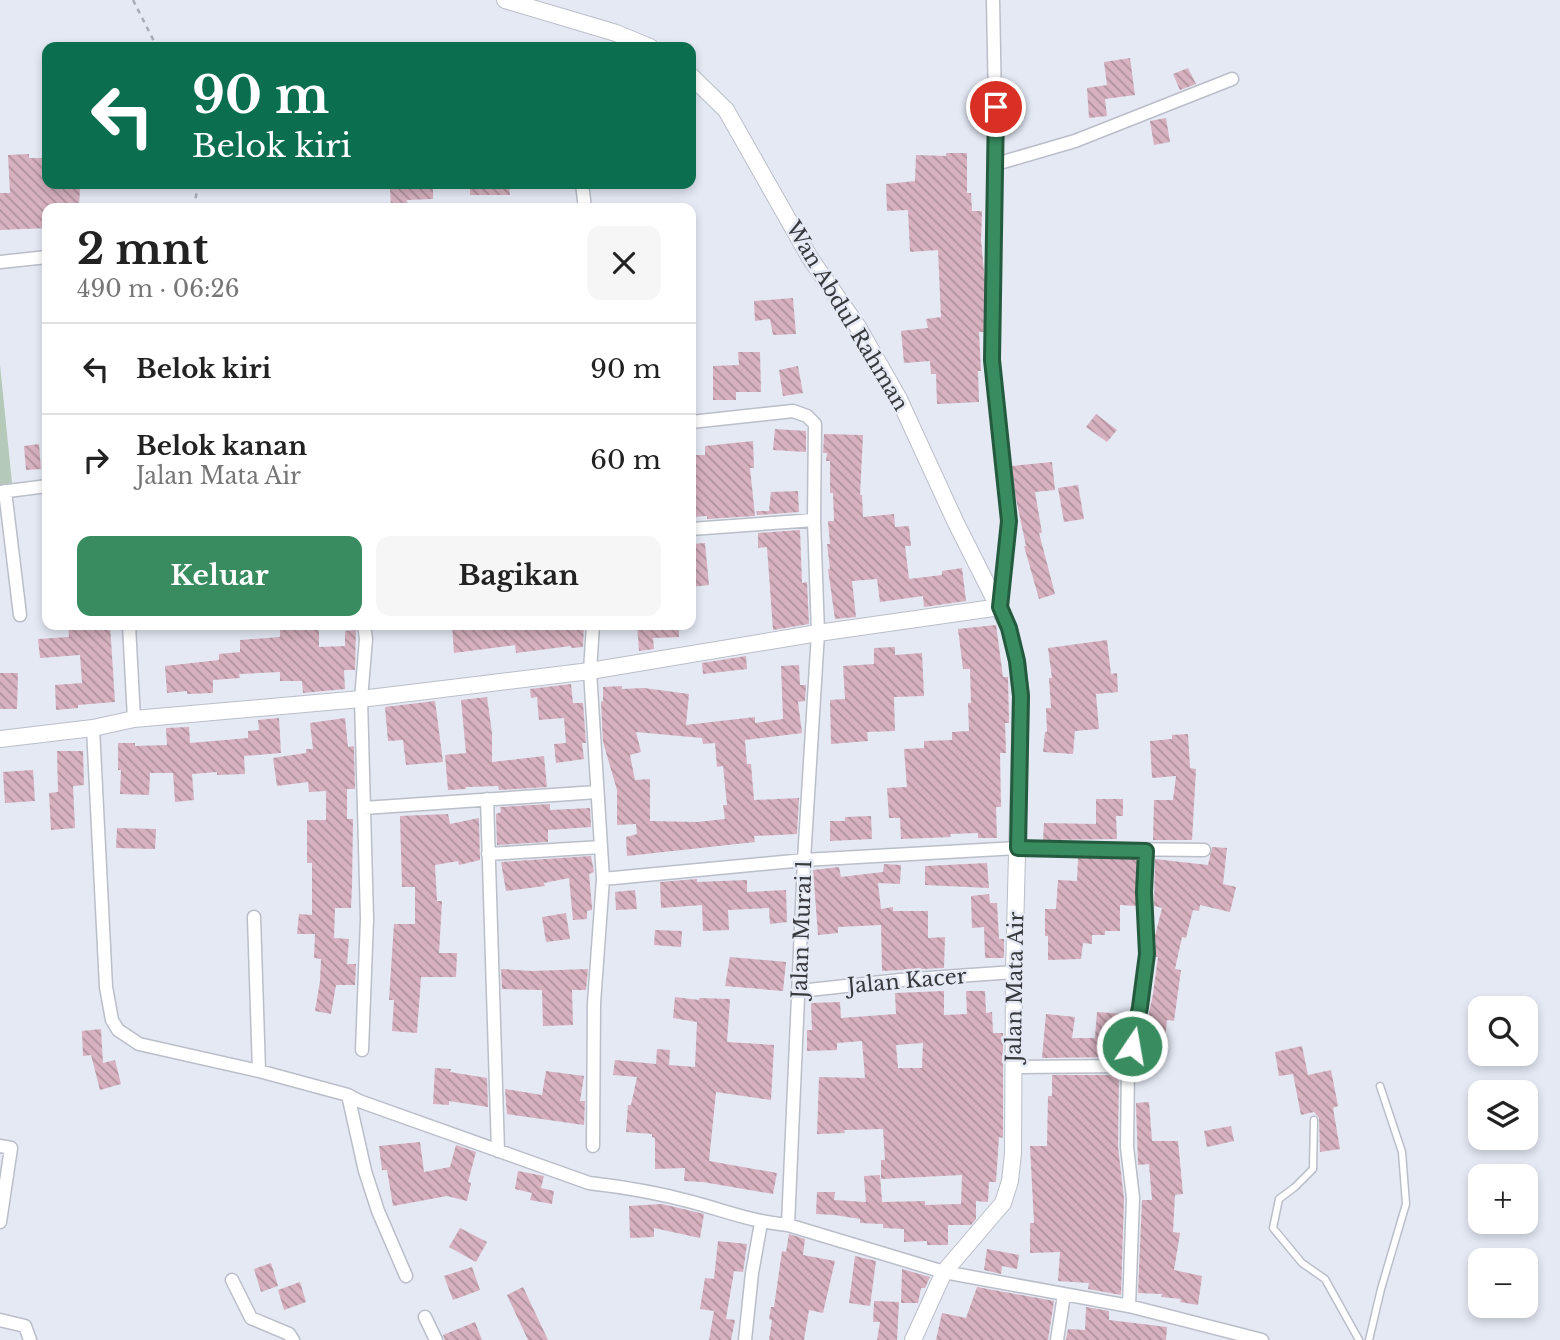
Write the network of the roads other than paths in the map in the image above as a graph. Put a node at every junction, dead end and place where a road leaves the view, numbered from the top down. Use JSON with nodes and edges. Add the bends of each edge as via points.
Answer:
{"nodes":[{"id":1,"x":505,"y":0,"type":"edge"},
{"id":2,"x":993,"y":0,"type":"edge"},
{"id":3,"x":638,"y":42,"type":"edge"},
{"id":4,"x":1232,"y":79,"type":"dead end"},
{"id":5,"x":696,"y":81,"type":"edge"},
{"id":6,"x":996,"y":164,"type":"junction"},
{"id":7,"x":42,"y":257,"type":"edge"},
{"id":8,"x":0,"y":261,"type":"edge"},
{"id":9,"x":696,"y":421,"type":"edge"},
{"id":10,"x":42,"y":487,"type":"edge"},
{"id":11,"x":3,"y":491,"type":"edge"},
{"id":12,"x":814,"y":520,"type":"junction"},
{"id":13,"x":696,"y":529,"type":"edge"},
{"id":14,"x":1000,"y":607,"type":"junction"},
{"id":15,"x":20,"y":615,"type":"dead end"},
{"id":16,"x":129,"y":630,"type":"edge"},
{"id":17,"x":365,"y":630,"type":"edge"},
{"id":18,"x":593,"y":630,"type":"edge"},
{"id":19,"x":818,"y":633,"type":"junction"},
{"id":20,"x":590,"y":671,"type":"junction"},
{"id":21,"x":361,"y":699,"type":"junction"},
{"id":22,"x":134,"y":719,"type":"junction"},
{"id":23,"x":93,"y":728,"type":"junction"},
{"id":24,"x":0,"y":739,"type":"edge"},
{"id":25,"x":597,"y":792,"type":"junction"},
{"id":26,"x":487,"y":799,"type":"junction"},
{"id":27,"x":364,"y":808,"type":"junction"},
{"id":28,"x":601,"y":847,"type":"junction"},
{"id":29,"x":1018,"y":848,"type":"junction"},
{"id":30,"x":1204,"y":850,"type":"dead end"},
{"id":31,"x":1146,"y":851,"type":"junction"},
{"id":32,"x":488,"y":854,"type":"junction"},
{"id":33,"x":804,"y":860,"type":"junction"},
{"id":34,"x":603,"y":879,"type":"junction"},
{"id":35,"x":254,"y":917,"type":"dead end"},
{"id":36,"x":1014,"y":972,"type":"junction"},
{"id":37,"x":800,"y":991,"type":"junction"},
{"id":38,"x":362,"y":1050,"type":"dead end"},
{"id":39,"x":1128,"y":1066,"type":"junction"},
{"id":40,"x":1014,"y":1067,"type":"junction"},
{"id":41,"x":259,"y":1071,"type":"junction"},
{"id":42,"x":1380,"y":1086,"type":"dead end"},
{"id":43,"x":348,"y":1095,"type":"junction"},
{"id":44,"x":1314,"y":1120,"type":"dead end"},
{"id":45,"x":0,"y":1146,"type":"edge"},
{"id":46,"x":593,"y":1146,"type":"dead end"},
{"id":47,"x":498,"y":1151,"type":"junction"},
{"id":48,"x":1,"y":1215,"type":"edge"},
{"id":49,"x":761,"y":1223,"type":"junction"},
{"id":50,"x":788,"y":1225,"type":"junction"},
{"id":51,"x":944,"y":1272,"type":"junction"},
{"id":52,"x":406,"y":1276,"type":"dead end"},
{"id":53,"x":232,"y":1280,"type":"dead end"},
{"id":54,"x":1064,"y":1295,"type":"junction"},
{"id":55,"x":1129,"y":1306,"type":"junction"},
{"id":56,"x":425,"y":1317,"type":"dead end"},
{"id":57,"x":0,"y":1320,"type":"edge"},
{"id":58,"x":30,"y":1340,"type":"edge"},
{"id":59,"x":293,"y":1340,"type":"edge"},
{"id":60,"x":436,"y":1340,"type":"edge"},
{"id":61,"x":745,"y":1340,"type":"edge"},
{"id":62,"x":913,"y":1340,"type":"edge"},
{"id":63,"x":1057,"y":1340,"type":"edge"},
{"id":64,"x":1262,"y":1340,"type":"edge"},
{"id":65,"x":1359,"y":1340,"type":"edge"},
{"id":66,"x":1369,"y":1340,"type":"edge"}],
"edges":[{"from":1,"to":3,"type":"street"},
{"from":2,"to":6,"type":"street"},
{"from":4,"to":6,"type":"street","via":[[1075,141]]},
{"from":5,"to":14,"type":"street","name":"Wan Abdul Rahman","via":[[726,110],[810,258],[858,327],[899,399]]},
{"from":6,"to":14,"type":"street","via":[[992,360],[1009,521]]},
{"from":7,"to":8,"type":"street"},
{"from":9,"to":12,"type":"street","name":"Jalan Murai 1","via":[[793,411],[807,416],[815,424]]},
{"from":10,"to":11,"type":"street"},
{"from":11,"to":15,"type":"street"},
{"from":12,"to":13,"type":"street"},
{"from":12,"to":19,"type":"street","name":"Jalan Murai 1"},
{"from":14,"to":19,"type":"street"},
{"from":14,"to":29,"type":"street","name":"Jalan Mata Air","via":[[1017,661],[1021,696]]},
{"from":16,"to":22,"type":"street"},
{"from":17,"to":21,"type":"street"},
{"from":18,"to":20,"type":"street"},
{"from":19,"to":20,"type":"street"},
{"from":19,"to":33,"type":"street","name":"Jalan Murai 1"},
{"from":20,"to":21,"type":"street"},
{"from":20,"to":25,"type":"street"},
{"from":21,"to":22,"type":"street"},
{"from":21,"to":27,"type":"street"},
{"from":22,"to":23,"type":"street"},
{"from":23,"to":24,"type":"street"},
{"from":23,"to":41,"type":"street","via":[[106,987],[112,1020],[139,1044]]},
{"from":25,"to":26,"type":"street"},
{"from":25,"to":28,"type":"street"},
{"from":26,"to":27,"type":"street"},
{"from":26,"to":32,"type":"street"},
{"from":27,"to":38,"type":"street","via":[[367,919]]},
{"from":28,"to":32,"type":"street"},
{"from":28,"to":34,"type":"street"},
{"from":29,"to":31,"type":"street"},
{"from":29,"to":33,"type":"street"},
{"from":29,"to":36,"type":"street","name":"Jalan Mata Air"},
{"from":30,"to":31,"type":"street"},
{"from":31,"to":39,"type":"street","via":[[1147,954]]},
{"from":32,"to":47,"type":"street"},
{"from":33,"to":34,"type":"street"},
{"from":33,"to":37,"type":"street","name":"Jalan Murai 1"},
{"from":34,"to":46,"type":"street","via":[[594,1003]]},
{"from":35,"to":41,"type":"street"},
{"from":36,"to":37,"type":"street","name":"Jalan Kacer"},
{"from":36,"to":40,"type":"street","name":"Jalan Mata Air"},
{"from":37,"to":50,"type":"street","name":"Jalan Murai 1"},
{"from":39,"to":40,"type":"street"},
{"from":39,"to":55,"type":"street","via":[[1133,1198]]},
{"from":40,"to":51,"type":"street","name":"Jalan Mata Air","via":[[1013,1153],[1003,1203]]},
{"from":41,"to":43,"type":"street"},
{"from":42,"to":66,"type":"lane","via":[[1402,1152],[1406,1204]]},
{"from":43,"to":47,"type":"street"},
{"from":43,"to":52,"type":"street","via":[[368,1181]]},
{"from":44,"to":65,"type":"lane","via":[[1313,1169],[1279,1199],[1273,1228],[1302,1263],[1325,1279]]},
{"from":45,"to":48,"type":"street","via":[[11,1148]]},
{"from":47,"to":49,"type":"street","via":[[589,1183],[690,1201]]},
{"from":49,"to":50,"type":"street"},
{"from":49,"to":61,"type":"street"},
{"from":50,"to":51,"type":"street"},
{"from":51,"to":54,"type":"street"},
{"from":51,"to":62,"type":"street","name":"Jalan Mata Air"},
{"from":53,"to":59,"type":"street","via":[[251,1318]]},
{"from":54,"to":55,"type":"street"},
{"from":54,"to":63,"type":"street"},
{"from":55,"to":64,"type":"street"},
{"from":56,"to":60,"type":"street"},
{"from":57,"to":58,"type":"street","via":[[25,1326]]}]}
